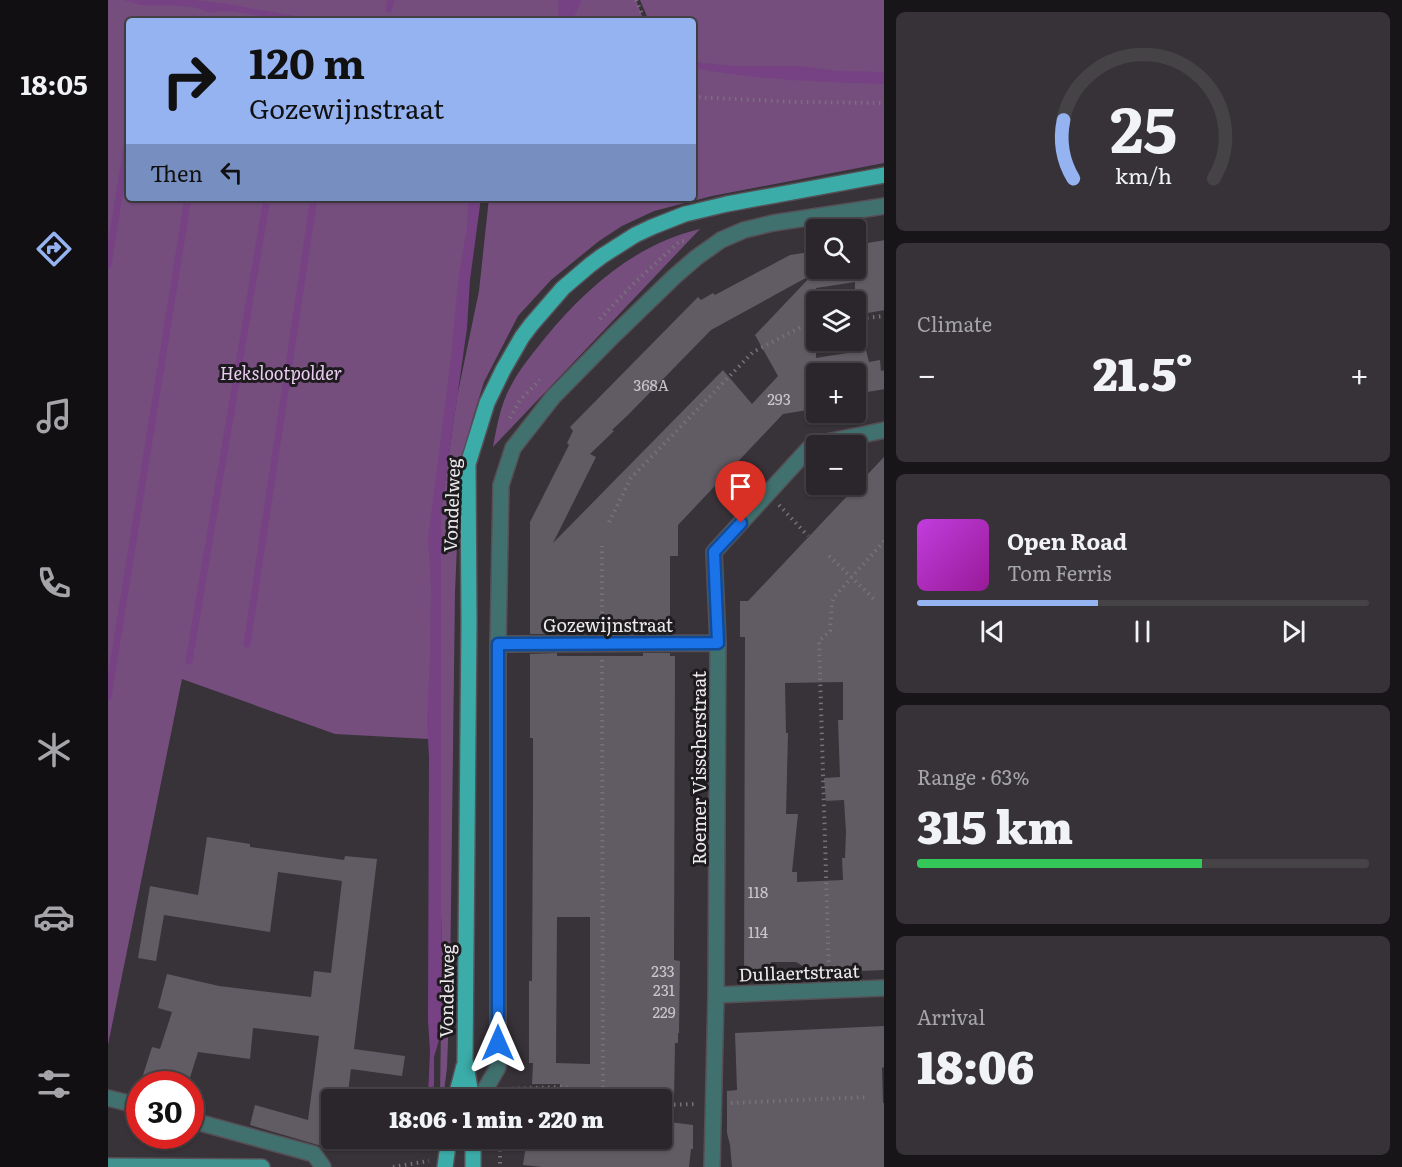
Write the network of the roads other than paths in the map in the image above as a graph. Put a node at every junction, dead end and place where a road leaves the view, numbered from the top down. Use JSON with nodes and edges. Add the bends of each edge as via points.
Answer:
{"nodes":[{"id":1,"x":884,"y":175,"type":"edge"},
{"id":2,"x":884,"y":206,"type":"edge"},
{"id":3,"x":884,"y":430,"type":"edge"},
{"id":4,"x":718,"y":643,"type":"junction"},
{"id":5,"x":498,"y":644,"type":"junction"},
{"id":6,"x":884,"y":988,"type":"edge"},
{"id":7,"x":716,"y":995,"type":"junction"},
{"id":8,"x":465,"y":1060,"type":"junction"},
{"id":9,"x":458,"y":1089,"type":"edge"},
{"id":10,"x":470,"y":1089,"type":"edge"},
{"id":11,"x":485,"y":1089,"type":"edge"},
{"id":12,"x":108,"y":1098,"type":"edge"},
{"id":13,"x":126,"y":1102,"type":"edge"},
{"id":14,"x":204,"y":1124,"type":"edge"},
{"id":15,"x":447,"y":1149,"type":"edge"},
{"id":16,"x":473,"y":1149,"type":"edge"},
{"id":17,"x":108,"y":1166,"type":"edge"},
{"id":18,"x":262,"y":1167,"type":"edge"},
{"id":19,"x":323,"y":1167,"type":"edge"},
{"id":20,"x":445,"y":1167,"type":"edge"},
{"id":21,"x":473,"y":1167,"type":"edge"},
{"id":22,"x":712,"y":1167,"type":"edge"}],
"edges":[{"from":1,"to":8,"type":"main road","name":"Vondelweg","via":[[684,214],[626,241],[563,288],[527,331],[487,403],[468,464]]},
{"from":2,"to":5,"type":"street","via":[[773,223],[721,240],[675,276],[553,397],[513,448],[501,485]]},
{"from":3,"to":4,"type":"street","name":"Roemer Visscherstraat","via":[[812,445],[714,552]]},
{"from":4,"to":5,"type":"street","name":"Gozewijnstraat"},
{"from":4,"to":7,"type":"street","name":"Roemer Visscherstraat"},
{"from":5,"to":11,"type":"street","via":[[498,1067]]},
{"from":6,"to":7,"type":"street","name":"Dullaertstraat"},
{"from":7,"to":22,"type":"street","name":"Roemer Visscherstraat"},
{"from":8,"to":9,"type":"main road","name":"Vondelweg"},
{"from":8,"to":10,"type":"main road","name":"Vondelweg"},
{"from":12,"to":13,"type":"street"},
{"from":14,"to":19,"type":"street","via":[[314,1154]]},
{"from":15,"to":20,"type":"main road"},
{"from":16,"to":21,"type":"main road"},
{"from":17,"to":18,"type":"street"}]}
